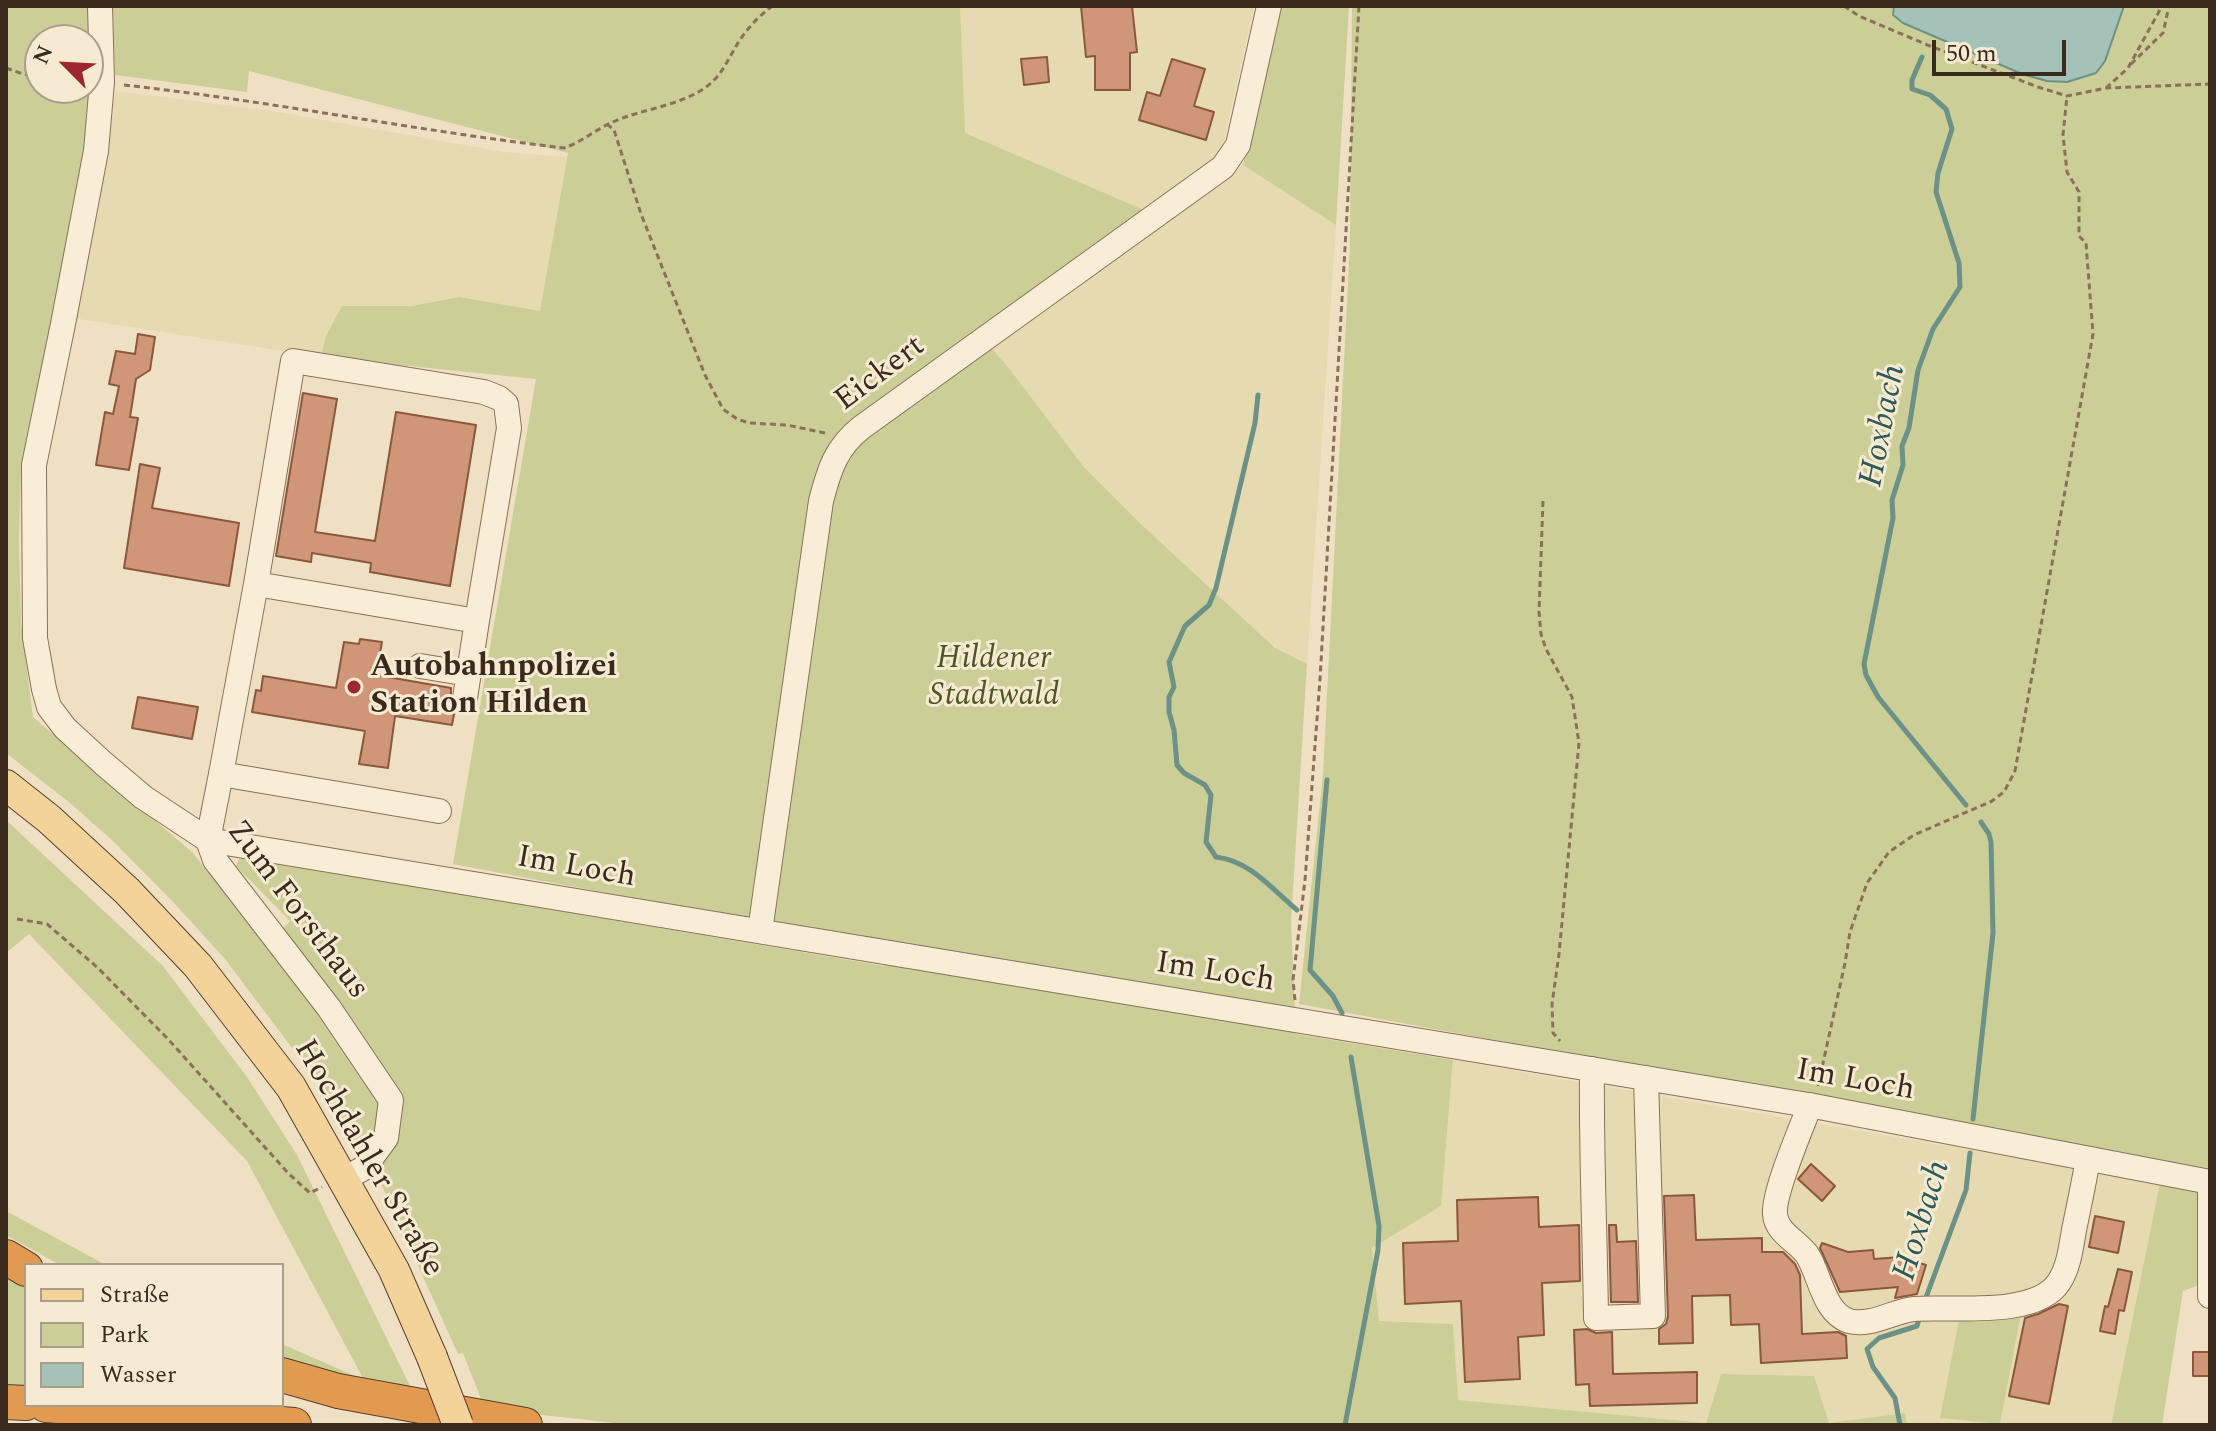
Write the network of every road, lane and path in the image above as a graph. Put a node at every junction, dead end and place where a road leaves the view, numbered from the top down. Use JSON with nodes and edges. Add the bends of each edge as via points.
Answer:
{"nodes":[{"id":1,"x":772,"y":6,"type":"edge"},
{"id":2,"x":1269,"y":6,"type":"edge"},
{"id":3,"x":1359,"y":6,"type":"edge"},
{"id":4,"x":1844,"y":6,"type":"edge"},
{"id":5,"x":2162,"y":6,"type":"edge"},
{"id":6,"x":2169,"y":6,"type":"edge"},
{"id":7,"x":2128,"y":68,"type":"junction"},
{"id":8,"x":104,"y":82,"type":"edge"},
{"id":9,"x":2210,"y":84,"type":"edge"},
{"id":10,"x":2106,"y":88,"type":"junction"},
{"id":11,"x":2067,"y":96,"type":"junction"},
{"id":12,"x":100,"y":104,"type":"edge"},
{"id":13,"x":607,"y":124,"type":"junction"},
{"id":14,"x":842,"y":445,"type":"junction"},
{"id":15,"x":1543,"y":501,"type":"dead end"},
{"id":16,"x":256,"y":584,"type":"junction"},
{"id":17,"x":477,"y":621,"type":"junction"},
{"id":18,"x":420,"y":666,"type":"dead end"},
{"id":19,"x":469,"y":674,"type":"junction"},
{"id":20,"x":465,"y":698,"type":"dead end"},
{"id":21,"x":221,"y":774,"type":"junction"},
{"id":22,"x":6,"y":785,"type":"edge"},
{"id":23,"x":439,"y":811,"type":"dead end"},
{"id":24,"x":208,"y":840,"type":"junction"},
{"id":25,"x":17,"y":919,"type":"dead end"},
{"id":26,"x":760,"y":931,"type":"junction"},
{"id":27,"x":1298,"y":1006,"type":"dead end"},
{"id":28,"x":1592,"y":1069,"type":"junction"},
{"id":29,"x":1646,"y":1078,"type":"junction"},
{"id":30,"x":1812,"y":1106,"type":"junction"},
{"id":31,"x":2088,"y":1159,"type":"junction"},
{"id":32,"x":344,"y":1179,"type":"junction"},
{"id":33,"x":2210,"y":1182,"type":"edge"},
{"id":34,"x":6,"y":1257,"type":"edge"},
{"id":35,"x":24,"y":1268,"type":"edge"},
{"id":36,"x":2210,"y":1296,"type":"edge"},
{"id":37,"x":284,"y":1376,"type":"edge"},
{"id":38,"x":71,"y":1407,"type":"edge"},
{"id":39,"x":294,"y":1425,"type":"edge"},
{"id":40,"x":458,"y":1425,"type":"edge"},
{"id":41,"x":525,"y":1425,"type":"edge"}],
"edges":[{"from":1,"to":13,"type":"path","via":[[702,90]]},
{"from":2,"to":14,"type":"street","name":"Eickert","via":[[1238,145],[1223,167]]},
{"from":3,"to":27,"type":"path","via":[[1320,679],[1293,980]]},
{"from":4,"to":11,"type":"path","via":[[1930,46]]},
{"from":5,"to":7,"type":"path"},
{"from":6,"to":7,"type":"path","via":[[2163,33]]},
{"from":7,"to":10,"type":"path"},
{"from":8,"to":13,"type":"path","via":[[564,148]]},
{"from":9,"to":10,"type":"path"},
{"from":10,"to":11,"type":"path"},
{"from":11,"to":30,"type":"path","via":[[2067,172],[2079,192],[2079,236],[2086,243],[2093,334],[2015,771],[2004,792],[1992,801],[1914,835],[1889,852],[1867,883],[1850,932]]},
{"from":12,"to":24,"type":"street","name":"Zum Forsthaus","via":[[96,151],[34,465],[35,638],[49,707],[65,728],[143,797]]},
{"from":13,"to":14,"type":"path","via":[[614,130],[641,214],[723,409],[749,423],[823,432]]},
{"from":14,"to":26,"type":"street","name":"Eickert","via":[[821,501]]},
{"from":15,"to":28,"type":"path","via":[[1541,634],[1572,697],[1579,743],[1552,1022],[1560,1042],[1589,1061]]},
{"from":16,"to":17,"type":"street"},
{"from":16,"to":17,"type":"street","via":[[293,361],[484,392],[506,404],[509,428]]},
{"from":16,"to":21,"type":"street"},
{"from":17,"to":19,"type":"street"},
{"from":18,"to":19,"type":"street"},
{"from":19,"to":20,"type":"street"},
{"from":21,"to":23,"type":"street"},
{"from":21,"to":24,"type":"street"},
{"from":22,"to":32,"type":"main road","name":"Hochdahler Straße","via":[[127,891],[198,966],[291,1087]]},
{"from":24,"to":26,"type":"street","name":"Im Loch"},
{"from":24,"to":32,"type":"street","name":"Zum Forsthaus","via":[[215,860],[329,1008],[391,1100],[386,1138],[364,1168]]},
{"from":25,"to":32,"type":"path","via":[[47,924],[98,968],[302,1187],[310,1193]]},
{"from":26,"to":28,"type":"street","name":"Im Loch"},
{"from":28,"to":29,"type":"street","name":"Im Loch"},
{"from":28,"to":29,"type":"street","via":[[1596,1318],[1653,1316]]},
{"from":29,"to":30,"type":"street","name":"Im Loch"},
{"from":30,"to":31,"type":"street","name":"Im Loch"},
{"from":30,"to":31,"type":"street","via":[[1774,1214],[1805,1251],[1836,1313],[1847,1320],[1860,1322],[1915,1309],[1992,1308],[2050,1292],[2068,1261]]},
{"from":31,"to":33,"type":"street","name":"Im Loch"},
{"from":32,"to":40,"type":"main road","name":"Hochdahler Straße","bridge":true,"via":[[394,1270]]},
{"from":33,"to":36,"type":"street"},
{"from":34,"to":35,"type":"highway"},
{"from":37,"to":41,"type":"highway","via":[[338,1391]]},
{"from":38,"to":39,"type":"highway"}]}
